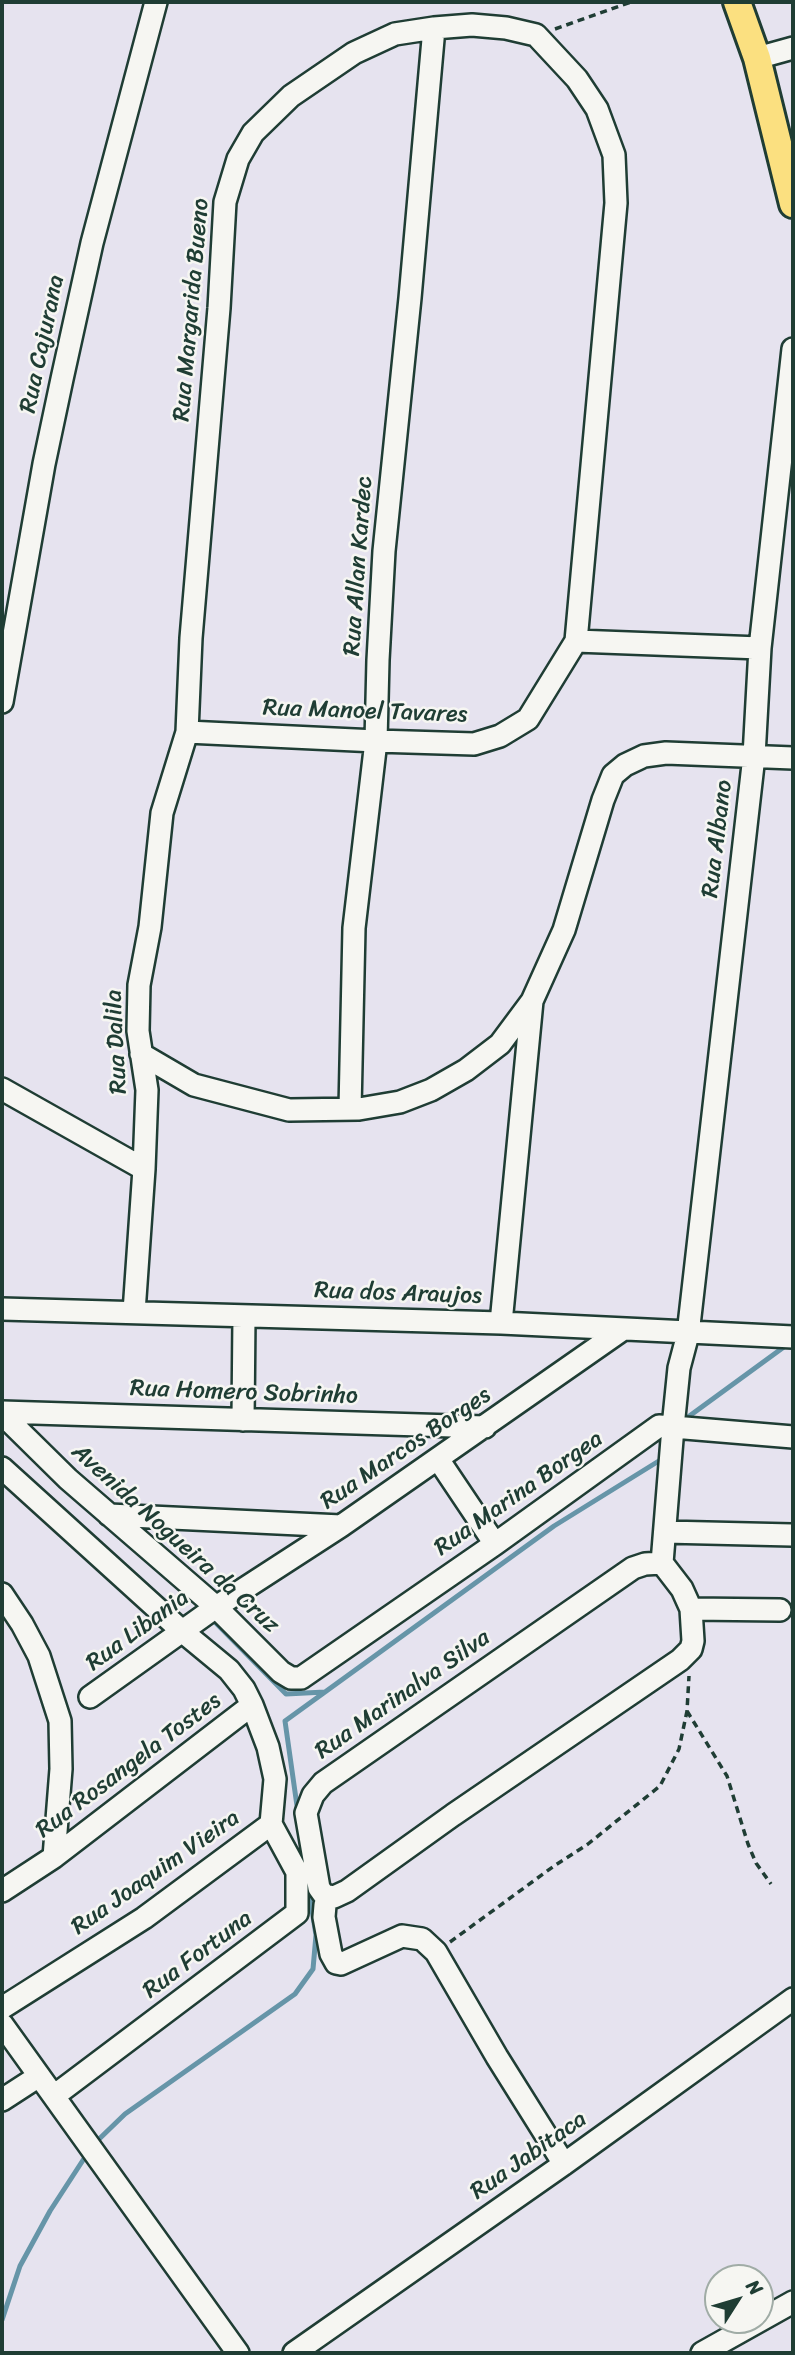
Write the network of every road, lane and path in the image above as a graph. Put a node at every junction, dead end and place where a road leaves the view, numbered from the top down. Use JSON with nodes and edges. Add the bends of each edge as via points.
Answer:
{"nodes":[{"id":1,"x":156,"y":2,"type":"edge"},
{"id":2,"x":631,"y":2,"type":"edge"},
{"id":3,"x":737,"y":2,"type":"edge"},
{"id":4,"x":434,"y":28,"type":"junction"},
{"id":5,"x":537,"y":35,"type":"junction"},
{"id":6,"x":793,"y":48,"type":"edge"},
{"id":7,"x":757,"y":58,"type":"junction"},
{"id":8,"x":793,"y":204,"type":"edge"},
{"id":9,"x":793,"y":349,"type":"edge"},
{"id":10,"x":576,"y":641,"type":"junction"},
{"id":11,"x":7,"y":642,"type":"edge"},
{"id":12,"x":760,"y":648,"type":"junction"},
{"id":13,"x":2,"y":702,"type":"edge"},
{"id":14,"x":187,"y":732,"type":"junction"},
{"id":15,"x":376,"y":741,"type":"junction"},
{"id":16,"x":754,"y":756,"type":"junction"},
{"id":17,"x":793,"y":758,"type":"edge"},
{"id":18,"x":532,"y":1001,"type":"junction"},
{"id":19,"x":141,"y":1054,"type":"junction"},
{"id":20,"x":2,"y":1090,"type":"edge"},
{"id":21,"x":350,"y":1109,"type":"junction"},
{"id":22,"x":144,"y":1169,"type":"junction"},
{"id":23,"x":2,"y":1309,"type":"edge"},
{"id":24,"x":134,"y":1312,"type":"junction"},
{"id":25,"x":244,"y":1315,"type":"junction"},
{"id":26,"x":501,"y":1323,"type":"junction"},
{"id":27,"x":622,"y":1330,"type":"junction"},
{"id":28,"x":688,"y":1334,"type":"junction"},
{"id":29,"x":791,"y":1337,"type":"edge"},
{"id":30,"x":2,"y":1413,"type":"edge"},
{"id":31,"x":243,"y":1420,"type":"junction"},
{"id":32,"x":485,"y":1427,"type":"junction"},
{"id":33,"x":676,"y":1434,"type":"junction"},
{"id":34,"x":793,"y":1437,"type":"edge"},
{"id":35,"x":438,"y":1459,"type":"junction"},
{"id":36,"x":2,"y":1468,"type":"edge"},
{"id":37,"x":109,"y":1515,"type":"junction"},
{"id":38,"x":341,"y":1526,"type":"junction"},
{"id":39,"x":665,"y":1532,"type":"junction"},
{"id":40,"x":792,"y":1535,"type":"edge"},
{"id":41,"x":495,"y":1544,"type":"junction"},
{"id":42,"x":662,"y":1563,"type":"junction"},
{"id":43,"x":2,"y":1594,"type":"edge"},
{"id":44,"x":214,"y":1608,"type":"junction"},
{"id":45,"x":691,"y":1609,"type":"junction"},
{"id":46,"x":780,"y":1610,"type":"dead end"},
{"id":47,"x":186,"y":1630,"type":"junction"},
{"id":48,"x":691,"y":1649,"type":"junction"},
{"id":49,"x":319,"y":1665,"type":"joint"},
{"id":50,"x":90,"y":1697,"type":"dead end"},
{"id":51,"x":252,"y":1705,"type":"junction"},
{"id":52,"x":687,"y":1711,"type":"junction"},
{"id":53,"x":271,"y":1824,"type":"junction"},
{"id":54,"x":54,"y":1857,"type":"junction"},
{"id":55,"x":771,"y":1884,"type":"dead end"},
{"id":56,"x":2,"y":1891,"type":"edge"},
{"id":57,"x":330,"y":1897,"type":"junction"},
{"id":58,"x":436,"y":1952,"type":"junction"},
{"id":59,"x":793,"y":1999,"type":"edge"},
{"id":60,"x":2,"y":2008,"type":"edge"},
{"id":61,"x":2,"y":2024,"type":"edge"},
{"id":62,"x":39,"y":2076,"type":"junction"},
{"id":63,"x":54,"y":2096,"type":"junction"},
{"id":64,"x":2,"y":2100,"type":"edge"},
{"id":65,"x":564,"y":2164,"type":"junction"},
{"id":66,"x":793,"y":2302,"type":"edge"},
{"id":67,"x":238,"y":2353,"type":"edge"},
{"id":68,"x":294,"y":2353,"type":"edge"},
{"id":69,"x":702,"y":2353,"type":"edge"}],
"edges":[{"from":1,"to":11,"type":"street","name":"Rua Cajurana","via":[[86,270]]},
{"from":2,"to":5,"type":"path"},
{"from":3,"to":7,"type":"main road"},
{"from":4,"to":5,"type":"street","name":"Rua Margarida Bueno","via":[[472,25]]},
{"from":4,"to":14,"type":"street","name":"Rua Margarida Bueno","via":[[395,34],[354,53],[291,96],[253,133],[237,159],[225,202]]},
{"from":4,"to":15,"type":"street","name":"Rua Allan Kardec","via":[[384,551]]},
{"from":5,"to":10,"type":"street","via":[[577,79],[597,110],[614,155],[616,203]]},
{"from":6,"to":7,"type":"street"},
{"from":7,"to":8,"type":"main road"},
{"from":9,"to":12,"type":"street","name":"Rua Albano"},
{"from":10,"to":12,"type":"street"},
{"from":10,"to":15,"type":"street","name":"Rua Manoel Tavares","via":[[528,719],[500,736],[474,744]]},
{"from":11,"to":13,"type":"street","name":"Rua Cajurana"},
{"from":12,"to":16,"type":"street","name":"Rua Albano"},
{"from":14,"to":15,"type":"street","name":"Rua Manoel Tavares"},
{"from":14,"to":19,"type":"street","name":"Rua Dalila","via":[[162,813],[139,985]]},
{"from":15,"to":21,"type":"street","name":"Rua Allan Kardec","via":[[354,928]]},
{"from":16,"to":17,"type":"street"},
{"from":16,"to":18,"type":"street","via":[[666,753],[644,756],[613,775],[564,930]]},
{"from":16,"to":28,"type":"street","name":"Rua Albano"},
{"from":18,"to":21,"type":"street","via":[[500,1044],[466,1070],[400,1102]]},
{"from":18,"to":26,"type":"street"},
{"from":19,"to":21,"type":"street","via":[[194,1084],[289,1110]]},
{"from":19,"to":22,"type":"street","name":"Rua Dalila","via":[[147,1090]]},
{"from":20,"to":22,"type":"street"},
{"from":22,"to":24,"type":"street","name":"Rua Dalila"},
{"from":23,"to":24,"type":"street","name":"Rua dos Araujos"},
{"from":24,"to":25,"type":"street","name":"Rua dos Araujos"},
{"from":25,"to":26,"type":"street","name":"Rua dos Araujos"},
{"from":25,"to":31,"type":"street"},
{"from":26,"to":27,"type":"street","name":"Rua dos Araujos"},
{"from":27,"to":28,"type":"street","name":"Rua dos Araujos"},
{"from":27,"to":32,"type":"street","name":"Rua Marcos Borges"},
{"from":28,"to":29,"type":"street","name":"Rua dos Araujos"},
{"from":28,"to":33,"type":"street","via":[[679,1368]]},
{"from":30,"to":31,"type":"street","name":"Rua Homero Sobrinho"},
{"from":30,"to":37,"type":"street","name":"Avenida Nogueira da Cruz"},
{"from":31,"to":32,"type":"street","name":"Rua Homero Sobrinho"},
{"from":32,"to":35,"type":"street","name":"Rua Marcos Borges"},
{"from":33,"to":34,"type":"street"},
{"from":33,"to":39,"type":"street"},
{"from":33,"to":41,"type":"street","name":"Rua Marina Borgea","via":[[659,1426]]},
{"from":35,"to":38,"type":"street","name":"Rua Marcos Borges"},
{"from":35,"to":41,"type":"street"},
{"from":36,"to":47,"type":"street"},
{"from":37,"to":38,"type":"street"},
{"from":37,"to":44,"type":"street","name":"Avenida Nogueira da Cruz"},
{"from":38,"to":44,"type":"street","name":"Rua Marcos Borges"},
{"from":39,"to":40,"type":"street"},
{"from":39,"to":42,"type":"street"},
{"from":41,"to":49,"type":"street","name":"Rua Marina Borgea"},
{"from":42,"to":45,"type":"street"},
{"from":42,"to":57,"type":"street","name":"Rua Marinalva Silva","via":[[633,1568],[323,1783],[306,1813],[319,1888]]},
{"from":43,"to":54,"type":"street","via":[[39,1656],[60,1721]]},
{"from":44,"to":47,"type":"street","name":"Rua Libania"},
{"from":44,"to":49,"type":"street","name":"Avenida Nogueira da Cruz","via":[[291,1678],[301,1678]]},
{"from":45,"to":46,"type":"street"},
{"from":45,"to":48,"type":"street"},
{"from":47,"to":50,"type":"street","name":"Rua Libania"},
{"from":47,"to":51,"type":"street","via":[[229,1670]]},
{"from":48,"to":52,"type":"path"},
{"from":48,"to":57,"type":"street","via":[[347,1891]]},
{"from":51,"to":53,"type":"street","name":"Rua Joaquim Vieira","via":[[275,1779]]},
{"from":51,"to":54,"type":"street","name":"Rua Rosangela Tostes"},
{"from":52,"to":55,"type":"path","via":[[727,1776],[748,1844]]},
{"from":52,"to":58,"type":"path","via":[[679,1749],[660,1786],[588,1844]]},
{"from":53,"to":60,"type":"street","name":"Rua Joaquim Vieira","via":[[145,1918]]},
{"from":53,"to":63,"type":"street","name":"Rua Fortuna","via":[[297,1872],[297,1913]]},
{"from":54,"to":56,"type":"street","name":"Rua Rosangela Tostes"},
{"from":57,"to":58,"type":"street","via":[[324,1917],[337,1963],[402,1936],[422,1939]]},
{"from":58,"to":65,"type":"street"},
{"from":59,"to":65,"type":"street","name":"Rua Jabitaca"},
{"from":61,"to":62,"type":"street"},
{"from":62,"to":63,"type":"street"},
{"from":62,"to":64,"type":"street"},
{"from":63,"to":67,"type":"street"},
{"from":65,"to":68,"type":"street","name":"Rua Jabitaca"},
{"from":66,"to":69,"type":"street"}]}
